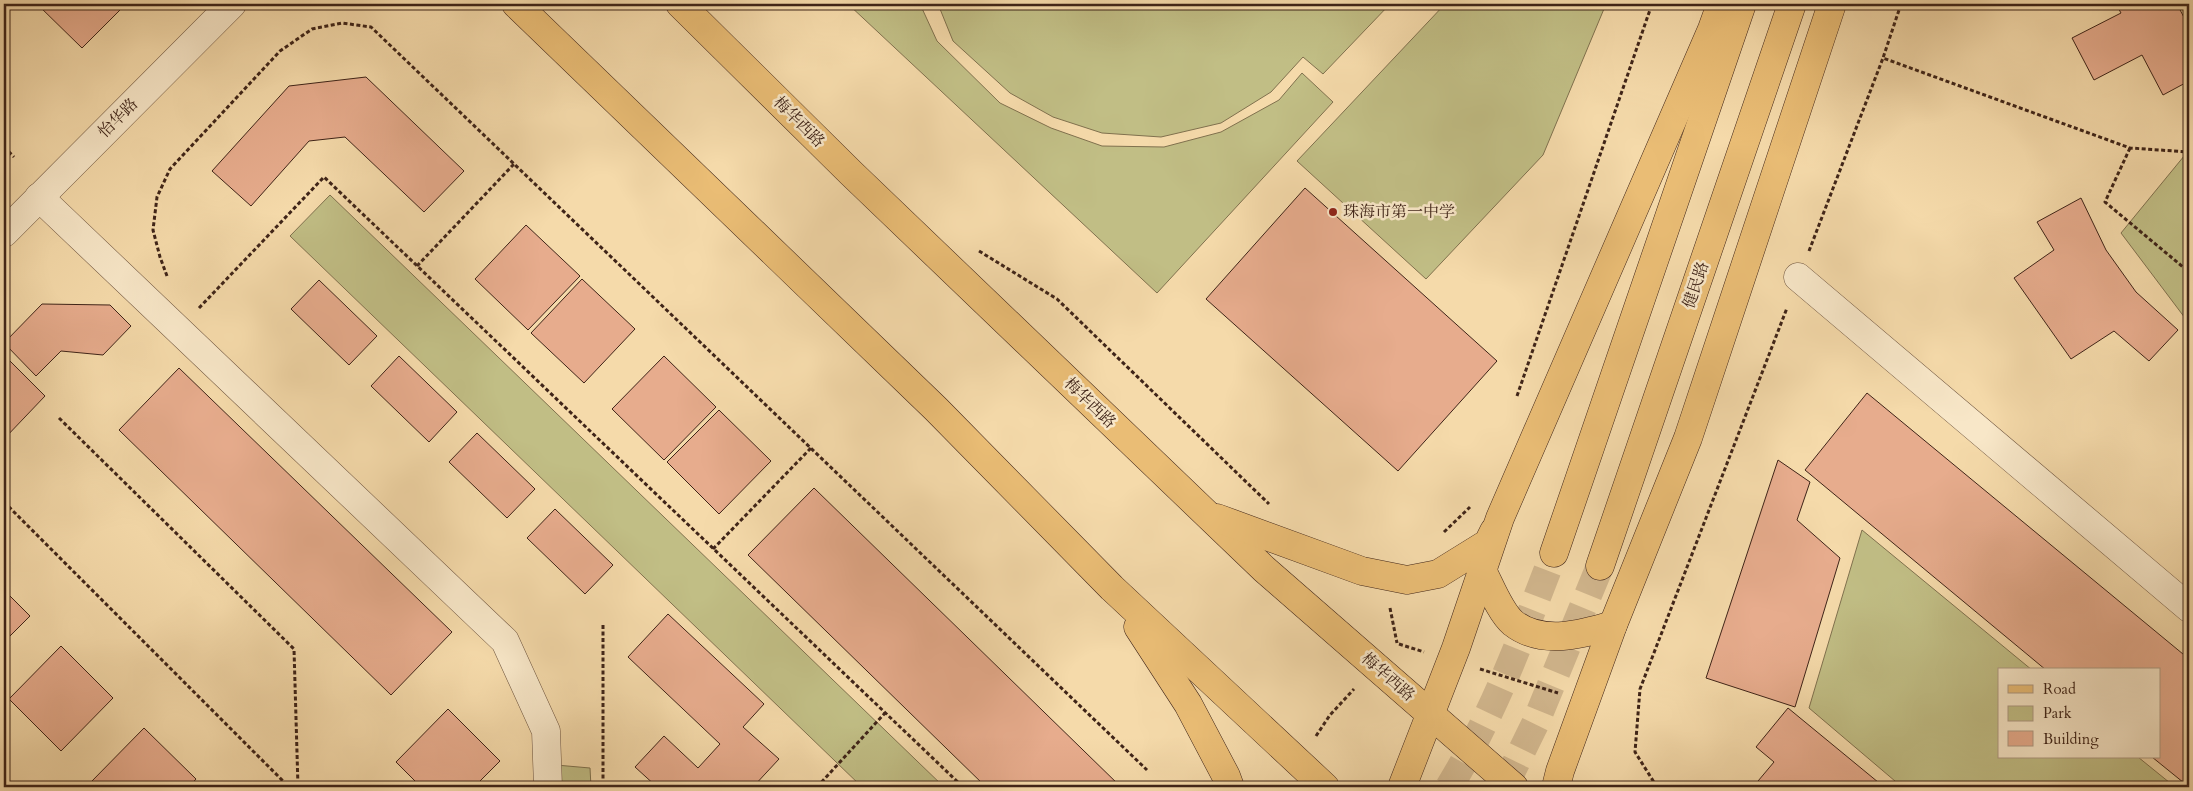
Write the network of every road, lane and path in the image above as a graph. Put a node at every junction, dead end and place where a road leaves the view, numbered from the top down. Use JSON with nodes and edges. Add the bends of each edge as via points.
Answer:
{"nodes":[{"id":1,"x":232,"y":4,"type":"edge"},
{"id":2,"x":516,"y":4,"type":"edge"},
{"id":3,"x":680,"y":4,"type":"edge"},
{"id":4,"x":1652,"y":4,"type":"edge"},
{"id":5,"x":1721,"y":4,"type":"edge"},
{"id":6,"x":1742,"y":4,"type":"edge"},
{"id":7,"x":1792,"y":4,"type":"edge"},
{"id":8,"x":1832,"y":4,"type":"edge"},
{"id":9,"x":1900,"y":4,"type":"edge"},
{"id":10,"x":1883,"y":58,"type":"junction"},
{"id":11,"x":4,"y":147,"type":"edge"},
{"id":12,"x":2130,"y":148,"type":"junction"},
{"id":13,"x":2189,"y":152,"type":"edge"},
{"id":14,"x":14,"y":157,"type":"dead end"},
{"id":15,"x":514,"y":164,"type":"junction"},
{"id":16,"x":39,"y":197,"type":"junction"},
{"id":17,"x":4,"y":233,"type":"edge"},
{"id":18,"x":975,"y":248,"type":"dead end"},
{"id":19,"x":417,"y":266,"type":"junction"},
{"id":20,"x":2189,"y":272,"type":"edge"},
{"id":21,"x":1798,"y":277,"type":"junction"},
{"id":22,"x":171,"y":284,"type":"dead end"},
{"id":23,"x":195,"y":346,"type":"junction"},
{"id":24,"x":1514,"y":404,"type":"dead end"},
{"id":25,"x":59,"y":418,"type":"dead end"},
{"id":26,"x":811,"y":448,"type":"junction"},
{"id":27,"x":1473,"y":500,"type":"dead end"},
{"id":28,"x":4,"y":502,"type":"edge"},
{"id":29,"x":1274,"y":508,"type":"dead end"},
{"id":30,"x":1207,"y":514,"type":"junction"},
{"id":31,"x":1500,"y":518,"type":"junction"},
{"id":32,"x":1443,"y":534,"type":"dead end"},
{"id":33,"x":713,"y":549,"type":"junction"},
{"id":34,"x":1554,"y":553,"type":"tunnel mouth"},
{"id":35,"x":1600,"y":566,"type":"tunnel mouth"},
{"id":36,"x":1482,"y":570,"type":"junction"},
{"id":37,"x":1112,"y":588,"type":"junction"},
{"id":38,"x":2189,"y":608,"type":"edge"},
{"id":39,"x":1613,"y":625,"type":"junction"},
{"id":40,"x":603,"y":626,"type":"dead end"},
{"id":41,"x":885,"y":713,"type":"junction"},
{"id":42,"x":1431,"y":714,"type":"junction"},
{"id":43,"x":1147,"y":770,"type":"dead end"},
{"id":44,"x":289,"y":787,"type":"edge"},
{"id":45,"x":298,"y":787,"type":"edge"},
{"id":46,"x":548,"y":787,"type":"edge"},
{"id":47,"x":603,"y":787,"type":"edge"},
{"id":48,"x":817,"y":787,"type":"edge"},
{"id":49,"x":963,"y":787,"type":"edge"},
{"id":50,"x":1230,"y":787,"type":"edge"},
{"id":51,"x":1325,"y":787,"type":"edge"},
{"id":52,"x":1402,"y":787,"type":"edge"},
{"id":53,"x":1514,"y":787,"type":"edge"},
{"id":54,"x":1556,"y":787,"type":"edge"},
{"id":55,"x":1657,"y":787,"type":"edge"}],
"edges":[{"from":1,"to":16,"type":"street","name":"怡华路"},
{"from":2,"to":37,"type":"main road","via":[[936,409]]},
{"from":3,"to":30,"type":"main road","name":"梅华西路","via":[[850,173]]},
{"from":4,"to":24,"type":"path"},
{"from":5,"to":31,"type":"main road"},
{"from":6,"to":34,"type":"main road"},
{"from":7,"to":35,"type":"main road","name":"健民路"},
{"from":8,"to":39,"type":"main road","via":[[1688,438]]},
{"from":9,"to":10,"type":"path"},
{"from":10,"to":12,"type":"path"},
{"from":10,"to":21,"type":"path"},
{"from":11,"to":14,"type":"path"},
{"from":12,"to":13,"type":"path"},
{"from":12,"to":20,"type":"path","via":[[2105,202]]},
{"from":15,"to":19,"type":"path"},
{"from":15,"to":22,"type":"path","via":[[371,27],[342,23],[312,30],[280,51],[170,169],[157,197],[153,230]]},
{"from":15,"to":26,"type":"path"},
{"from":16,"to":17,"type":"street","name":"怡华路"},
{"from":16,"to":23,"type":"street"},
{"from":18,"to":29,"type":"path","via":[[1057,299]]},
{"from":19,"to":23,"type":"path","via":[[324,177],[186,321]]},
{"from":19,"to":33,"type":"path"},
{"from":21,"to":38,"type":"street"},
{"from":21,"to":55,"type":"path","via":[[1640,689],[1635,752]]},
{"from":23,"to":46,"type":"street","via":[[505,641],[546,731]]},
{"from":25,"to":45,"type":"path","via":[[294,649]]},
{"from":26,"to":33,"type":"path"},
{"from":26,"to":43,"type":"path"},
{"from":27,"to":32,"type":"path"},
{"from":28,"to":44,"type":"path"},
{"from":30,"to":31,"type":"main road","via":[[1362,571],[1407,580],[1438,574],[1488,543]]},
{"from":30,"to":42,"type":"main road","name":"梅华西路","via":[[1264,569]]},
{"from":31,"to":36,"type":"main road"},
{"from":33,"to":41,"type":"path"},
{"from":36,"to":39,"type":"main road","via":[[1513,623],[1530,632],[1572,635]]},
{"from":36,"to":42,"type":"main road"},
{"from":37,"to":50,"type":"main road","via":[[1188,704]]},
{"from":37,"to":51,"type":"main road"},
{"from":39,"to":54,"type":"main road"},
{"from":40,"to":47,"type":"path"},
{"from":41,"to":48,"type":"path"},
{"from":41,"to":49,"type":"path"},
{"from":42,"to":52,"type":"main road"},
{"from":42,"to":53,"type":"main road","name":"梅华西路"}]}
